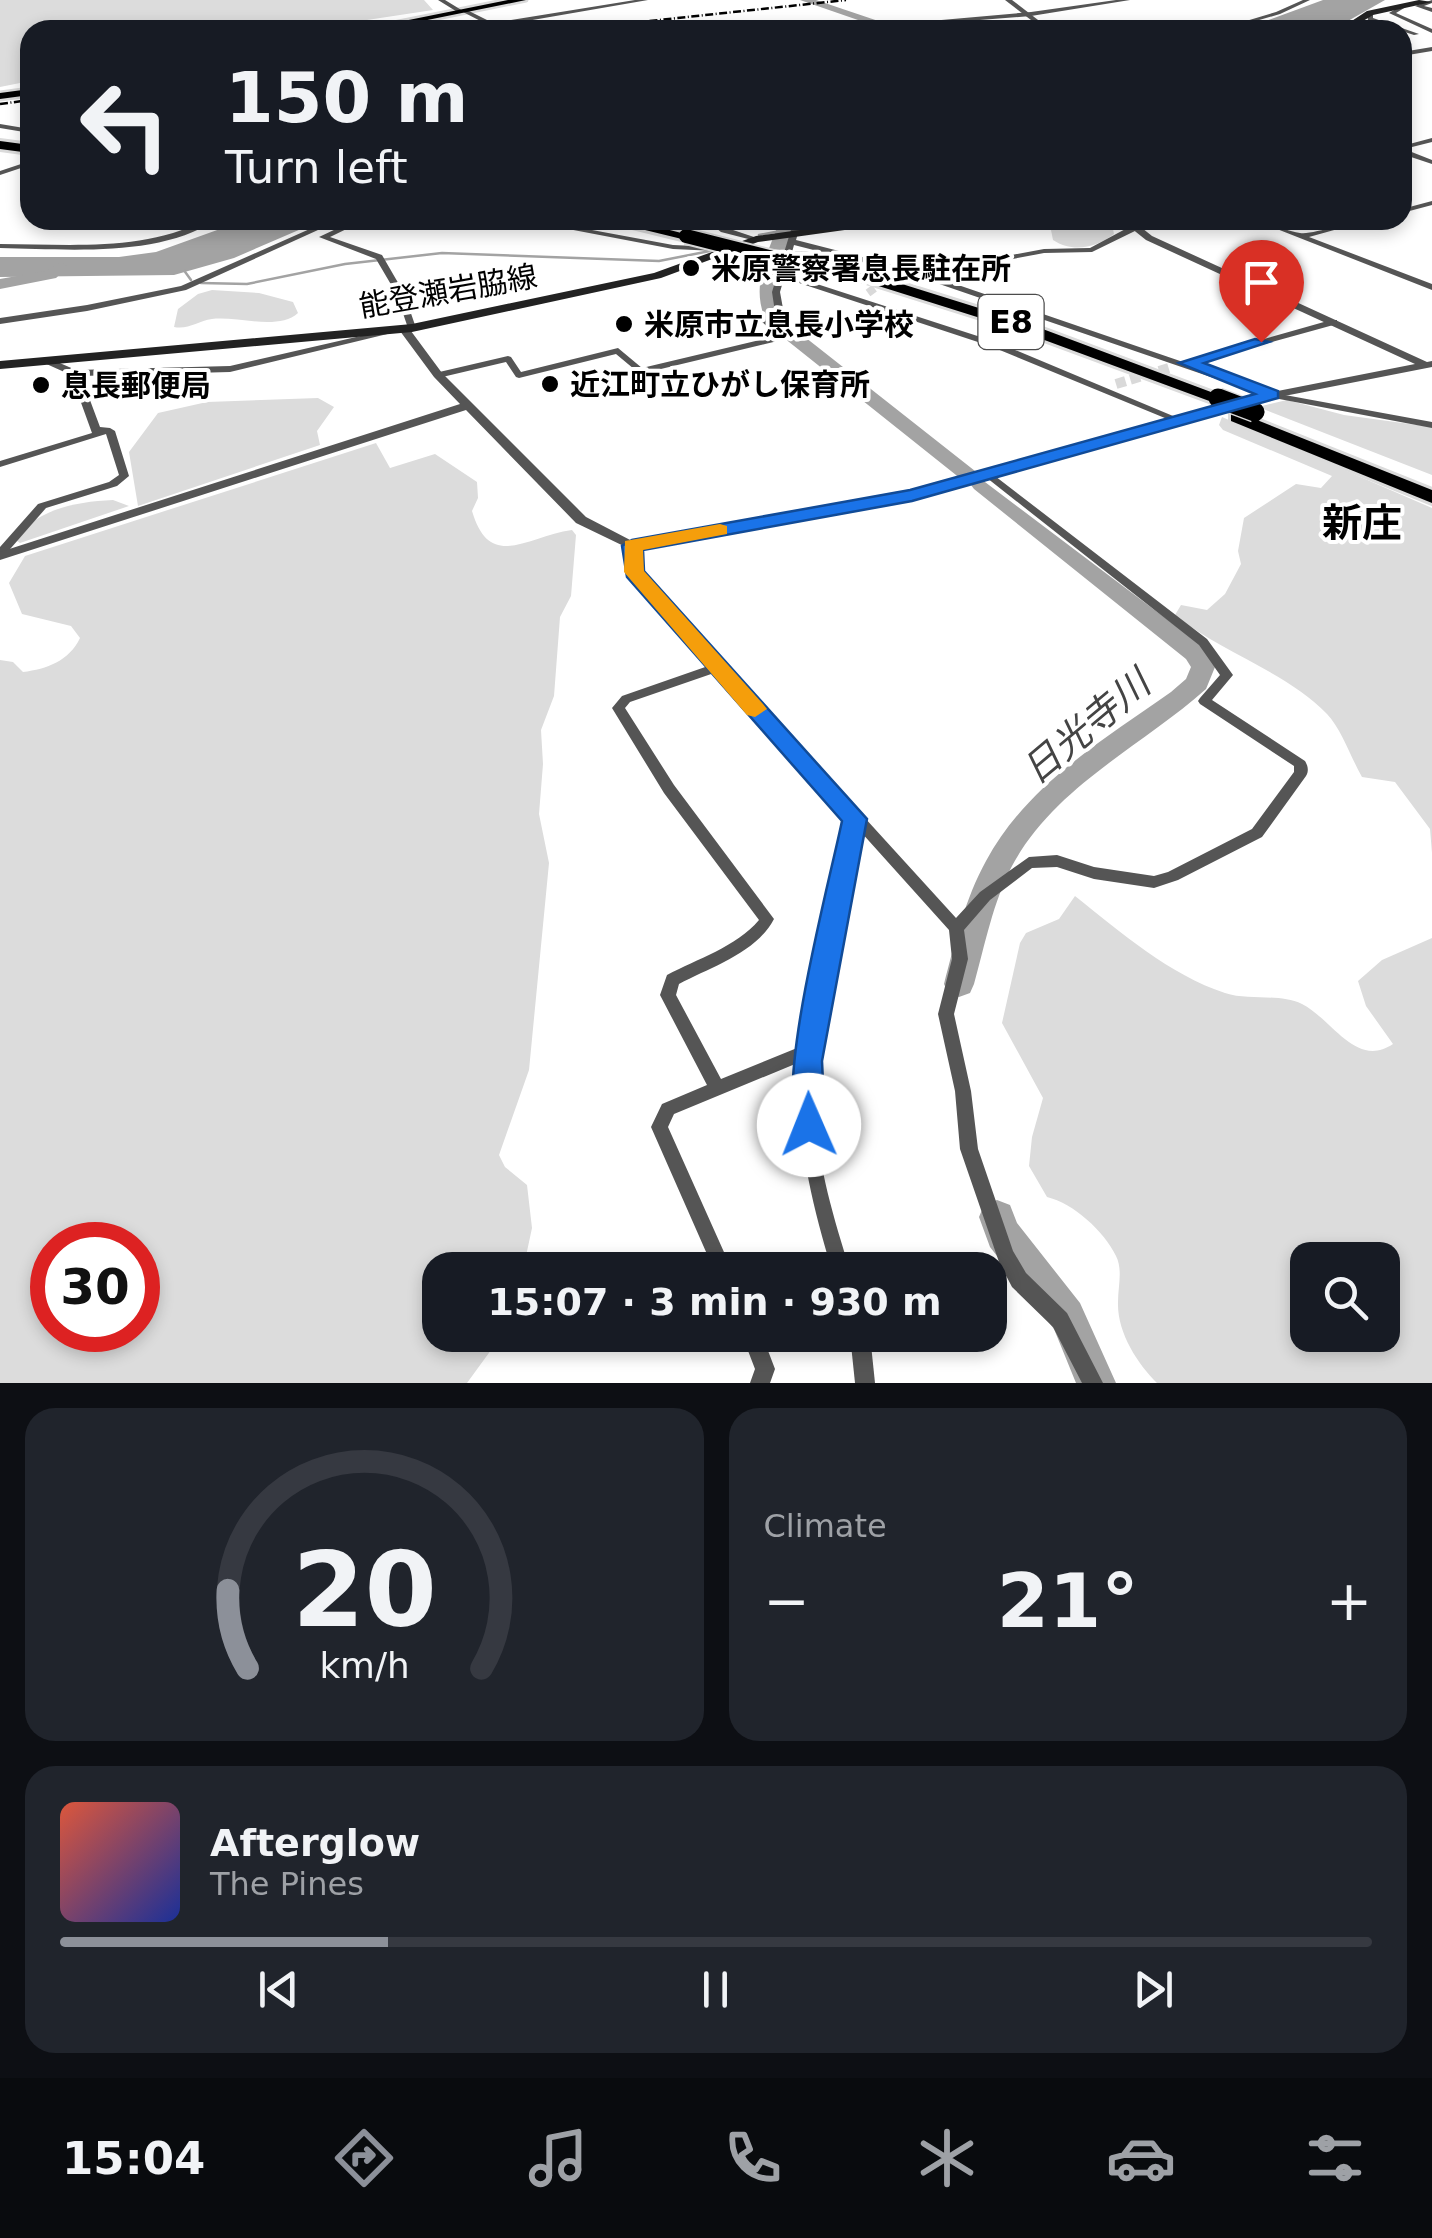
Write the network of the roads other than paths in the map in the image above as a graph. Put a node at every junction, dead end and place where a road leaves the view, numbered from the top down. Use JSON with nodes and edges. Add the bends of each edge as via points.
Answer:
{"nodes":[{"id":1,"x":441,"y":0,"type":"edge"},
{"id":2,"x":522,"y":0,"type":"edge"},
{"id":3,"x":645,"y":0,"type":"edge"},
{"id":4,"x":1008,"y":0,"type":"edge"},
{"id":5,"x":1127,"y":0,"type":"edge"},
{"id":6,"x":1307,"y":0,"type":"edge"},
{"id":7,"x":1430,"y":0,"type":"edge"},
{"id":8,"x":1406,"y":5,"type":"junction"},
{"id":9,"x":1432,"y":10,"type":"edge"},
{"id":10,"x":463,"y":11,"type":"junction"},
{"id":11,"x":1370,"y":13,"type":"junction"},
{"id":12,"x":1392,"y":13,"type":"junction"},
{"id":13,"x":1031,"y":14,"type":"junction"},
{"id":14,"x":1432,"y":19,"type":"edge"},
{"id":15,"x":416,"y":20,"type":"edge"},
{"id":16,"x":482,"y":20,"type":"edge"},
{"id":17,"x":540,"y":20,"type":"edge"},
{"id":18,"x":958,"y":20,"type":"edge"},
{"id":19,"x":1037,"y":20,"type":"edge"},
{"id":20,"x":1254,"y":20,"type":"edge"},
{"id":21,"x":1358,"y":20,"type":"edge"},
{"id":22,"x":1373,"y":20,"type":"edge"},
{"id":23,"x":1408,"y":20,"type":"edge"},
{"id":24,"x":1412,"y":22,"type":"joint"},
{"id":25,"x":1432,"y":30,"type":"edge"},
{"id":26,"x":1412,"y":33,"type":"edge"},
{"id":27,"x":1416,"y":34,"type":"junction"},
{"id":28,"x":1412,"y":35,"type":"edge"},
{"id":29,"x":1432,"y":40,"type":"edge"},
{"id":30,"x":20,"y":166,"type":"edge"},
{"id":31,"x":11,"y":169,"type":"junction"},
{"id":32,"x":20,"y":170,"type":"edge"},
{"id":33,"x":0,"y":171,"type":"edge"},
{"id":34,"x":183,"y":230,"type":"edge"},
{"id":35,"x":314,"y":230,"type":"edge"},
{"id":36,"x":338,"y":230,"type":"edge"},
{"id":37,"x":580,"y":230,"type":"edge"},
{"id":38,"x":672,"y":230,"type":"edge"},
{"id":39,"x":679,"y":230,"type":"edge"},
{"id":40,"x":724,"y":230,"type":"edge"},
{"id":41,"x":856,"y":230,"type":"edge"},
{"id":42,"x":1121,"y":230,"type":"edge"},
{"id":43,"x":1142,"y":230,"type":"edge"},
{"id":44,"x":1283,"y":230,"type":"edge"},
{"id":45,"x":1327,"y":230,"type":"edge"},
{"id":46,"x":690,"y":233,"type":"junction"},
{"id":47,"x":1300,"y":237,"type":"junction"},
{"id":48,"x":756,"y":239,"type":"junction"},
{"id":49,"x":0,"y":246,"type":"edge"},
{"id":50,"x":793,"y":246,"type":"edge"},
{"id":51,"x":723,"y":251,"type":"junction"},
{"id":52,"x":919,"y":274,"type":"junction"},
{"id":53,"x":1432,"y":287,"type":"edge"},
{"id":54,"x":183,"y":288,"type":"junction"},
{"id":55,"x":0,"y":321,"type":"edge"},
{"id":56,"x":1334,"y":322,"type":"junction"},
{"id":57,"x":62,"y":324,"type":"dead end"},
{"id":58,"x":408,"y":328,"type":"junction"},
{"id":59,"x":122,"y":352,"type":"junction"},
{"id":60,"x":44,"y":360,"type":"junction"},
{"id":61,"x":1187,"y":363,"type":"junction"},
{"id":62,"x":0,"y":365,"type":"edge"},
{"id":63,"x":1429,"y":365,"type":"edge"},
{"id":64,"x":1172,"y":367,"type":"tunnel mouth"},
{"id":65,"x":112,"y":371,"type":"junction"},
{"id":66,"x":75,"y":373,"type":"junction"},
{"id":67,"x":438,"y":375,"type":"junction"},
{"id":68,"x":1116,"y":384,"type":"tunnel mouth"},
{"id":69,"x":1104,"y":388,"type":"junction"},
{"id":70,"x":1272,"y":395,"type":"junction"},
{"id":71,"x":467,"y":406,"type":"junction"},
{"id":72,"x":1246,"y":415,"type":"junction"},
{"id":73,"x":1180,"y":421,"type":"junction"},
{"id":74,"x":1432,"y":425,"type":"edge"},
{"id":75,"x":96,"y":430,"type":"junction"},
{"id":76,"x":0,"y":464,"type":"edge"},
{"id":77,"x":991,"y":476,"type":"junction"},
{"id":78,"x":1432,"y":483,"type":"edge"},
{"id":79,"x":1432,"y":497,"type":"edge"},
{"id":80,"x":632,"y":546,"type":"junction"},
{"id":81,"x":0,"y":555,"type":"edge"},
{"id":82,"x":718,"y":667,"type":"junction"},
{"id":83,"x":855,"y":819,"type":"junction"},
{"id":84,"x":956,"y":928,"type":"junction"},
{"id":85,"x":810,"y":1050,"type":"junction"},
{"id":86,"x":717,"y":1088,"type":"junction"},
{"id":87,"x":715,"y":1252,"type":"edge"},
{"id":88,"x":835,"y":1252,"type":"edge"},
{"id":89,"x":758,"y":1352,"type":"edge"},
{"id":90,"x":862,"y":1352,"type":"edge"},
{"id":91,"x":760,"y":1383,"type":"edge"},
{"id":92,"x":865,"y":1383,"type":"edge"},
{"id":93,"x":1093,"y":1383,"type":"edge"}],
"edges":[{"from":1,"to":10,"type":"street"},
{"from":2,"to":10,"type":"highway"},
{"from":3,"to":17,"type":"street"},
{"from":4,"to":13,"type":"street"},
{"from":5,"to":13,"type":"street"},
{"from":6,"to":20,"type":"street"},
{"from":7,"to":8,"type":"main road"},
{"from":7,"to":9,"type":"street","via":[[1418,6]]},
{"from":8,"to":11,"type":"main road"},
{"from":8,"to":12,"type":"street"},
{"from":10,"to":15,"type":"highway"},
{"from":10,"to":16,"type":"street"},
{"from":11,"to":12,"type":"street"},
{"from":11,"to":21,"type":"main road"},
{"from":11,"to":22,"type":"street"},
{"from":12,"to":23,"type":"street"},
{"from":13,"to":18,"type":"street"},
{"from":13,"to":19,"type":"street"},
{"from":14,"to":24,"type":"street"},
{"from":24,"to":25,"type":"street"},
{"from":26,"to":27,"type":"street"},
{"from":27,"to":28,"type":"street"},
{"from":27,"to":29,"type":"street"},
{"from":30,"to":31,"type":"street"},
{"from":31,"to":32,"type":"street"},
{"from":31,"to":33,"type":"street"},
{"from":34,"to":49,"type":"street","via":[[104,246]]},
{"from":35,"to":54,"type":"street"},
{"from":36,"to":58,"type":"street","via":[[323,237],[380,260],[400,293]]},
{"from":37,"to":51,"type":"street"},
{"from":38,"to":46,"type":"highway","number":"E8"},
{"from":39,"to":46,"type":"highway","number":"E8"},
{"from":40,"to":48,"type":"street"},
{"from":41,"to":50,"type":"main road","name":"能登瀬岩脇線"},
{"from":42,"to":52,"type":"street","via":[[1092,250],[1044,251]]},
{"from":43,"to":56,"type":"street"},
{"from":44,"to":47,"type":"street"},
{"from":45,"to":47,"type":"street"},
{"from":46,"to":50,"type":"highway","number":"E8","bridge":true},
{"from":47,"to":53,"type":"street"},
{"from":48,"to":50,"type":"main road","name":"能登瀬岩脇線","via":[[774,236]]},
{"from":48,"to":51,"type":"main road","name":"能登瀬岩脇線"},
{"from":50,"to":52,"type":"street"},
{"from":50,"to":67,"type":"street","via":[[776,292],[780,314],[762,318],[783,337],[640,370],[618,351],[519,375],[508,359]]},
{"from":50,"to":69,"type":"street","via":[[864,296]]},
{"from":50,"to":72,"type":"highway","number":"E8"},
{"from":51,"to":58,"type":"main road","name":"能登瀬岩脇線","via":[[657,276]]},
{"from":52,"to":61,"type":"street"},
{"from":54,"to":55,"type":"street"},
{"from":54,"to":57,"type":"street","via":[[189,290]]},
{"from":56,"to":61,"type":"street"},
{"from":56,"to":63,"type":"street"},
{"from":58,"to":59,"type":"main road","name":"能登瀬岩脇線"},
{"from":58,"to":65,"type":"street","via":[[230,369]]},
{"from":58,"to":67,"type":"street"},
{"from":59,"to":60,"type":"main road","name":"能登瀬岩脇線"},
{"from":59,"to":65,"type":"street"},
{"from":60,"to":62,"type":"main road","name":"能登瀬岩脇線"},
{"from":60,"to":66,"type":"street"},
{"from":61,"to":64,"type":"street"},
{"from":61,"to":70,"type":"street"},
{"from":63,"to":70,"type":"street"},
{"from":65,"to":66,"type":"street"},
{"from":66,"to":75,"type":"street"},
{"from":67,"to":71,"type":"street"},
{"from":68,"to":69,"type":"street"},
{"from":69,"to":73,"type":"street"},
{"from":70,"to":73,"type":"street"},
{"from":70,"to":74,"type":"street"},
{"from":71,"to":80,"type":"street","via":[[581,520]]},
{"from":71,"to":81,"type":"street"},
{"from":72,"to":78,"type":"highway","number":"E8"},
{"from":72,"to":79,"type":"highway","number":"E8"},
{"from":73,"to":77,"type":"street"},
{"from":75,"to":76,"type":"street"},
{"from":75,"to":81,"type":"street","via":[[110,431],[124,476],[42,506]]},
{"from":77,"to":80,"type":"street"},
{"from":77,"to":84,"type":"street","via":[[1203,642],[1226,675],[1204,701],[1300,764],[1301,773],[1257,833],[1173,876],[1154,882],[1057,861],[1029,864]]},
{"from":80,"to":82,"type":"street","via":[[634,572]]},
{"from":82,"to":83,"type":"street"},
{"from":82,"to":86,"type":"street","via":[[626,699],[618,708],[767,919],[751,938],[669,986]]},
{"from":83,"to":84,"type":"street"},
{"from":83,"to":85,"type":"street"},
{"from":84,"to":93,"type":"street","via":[[960,959],[946,1014],[969,1149],[1005,1256],[1019,1280],[1060,1320]]},
{"from":85,"to":86,"type":"street"},
{"from":85,"to":88,"type":"street","via":[[812,1162]]},
{"from":86,"to":87,"type":"street","via":[[668,1109],[659,1127]]},
{"from":89,"to":91,"type":"street","via":[[765,1369]]},
{"from":90,"to":92,"type":"street"}]}
